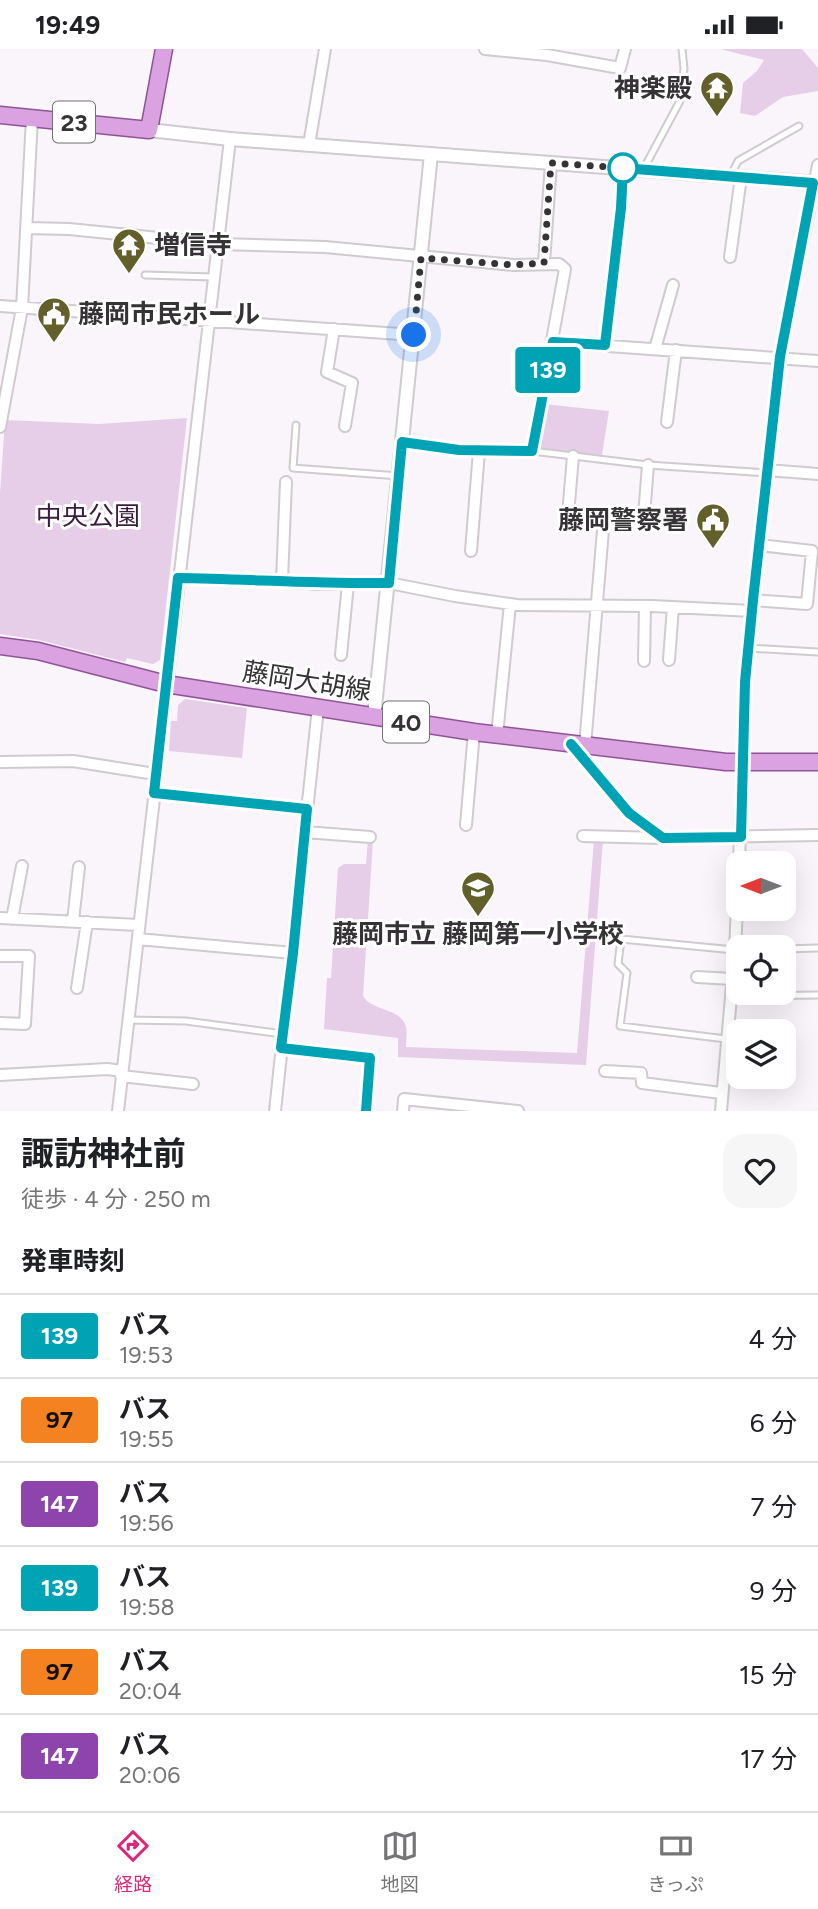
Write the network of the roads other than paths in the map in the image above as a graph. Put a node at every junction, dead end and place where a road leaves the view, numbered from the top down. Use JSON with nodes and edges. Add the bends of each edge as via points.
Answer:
{"nodes":[{"id":1,"x":164,"y":49,"type":"edge"},
{"id":2,"x":325,"y":49,"type":"edge"},
{"id":3,"x":485,"y":49,"type":"edge"},
{"id":4,"x":625,"y":49,"type":"edge"},
{"id":5,"x":682,"y":49,"type":"edge"},
{"id":6,"x":548,"y":52,"type":"edge"},
{"id":7,"x":0,"y":115,"type":"edge"},
{"id":8,"x":32,"y":118,"type":"junction"},
{"id":9,"x":799,"y":126,"type":"dead end"},
{"id":10,"x":149,"y":130,"type":"junction"},
{"id":11,"x":230,"y":139,"type":"junction"},
{"id":12,"x":309,"y":145,"type":"junction"},
{"id":13,"x":431,"y":154,"type":"junction"},
{"id":14,"x":551,"y":163,"type":"junction"},
{"id":15,"x":818,"y":165,"type":"edge"},
{"id":16,"x":623,"y":168,"type":"junction"},
{"id":17,"x":643,"y":170,"type":"junction"},
{"id":18,"x":736,"y":177,"type":"junction"},
{"id":19,"x":816,"y":183,"type":"edge"},
{"id":20,"x":26,"y":229,"type":"junction"},
{"id":21,"x":218,"y":244,"type":"junction"},
{"id":22,"x":730,"y":257,"type":"dead end"},
{"id":23,"x":421,"y":258,"type":"junction"},
{"id":24,"x":544,"y":263,"type":"junction"},
{"id":25,"x":145,"y":275,"type":"dead end"},
{"id":26,"x":214,"y":277,"type":"junction"},
{"id":27,"x":673,"y":285,"type":"dead end"},
{"id":28,"x":0,"y":306,"type":"edge"},
{"id":29,"x":22,"y":308,"type":"junction"},
{"id":30,"x":208,"y":319,"type":"junction"},
{"id":31,"x":334,"y":329,"type":"junction"},
{"id":32,"x":414,"y":335,"type":"junction"},
{"id":33,"x":553,"y":342,"type":"junction"},
{"id":34,"x":605,"y":345,"type":"junction"},
{"id":35,"x":655,"y":349,"type":"junction"},
{"id":36,"x":676,"y":350,"type":"junction"},
{"id":37,"x":780,"y":357,"type":"junction"},
{"id":38,"x":818,"y":361,"type":"edge"},
{"id":39,"x":667,"y":422,"type":"dead end"},
{"id":40,"x":0,"y":424,"type":"edge"},
{"id":41,"x":296,"y":425,"type":"dead end"},
{"id":42,"x":345,"y":426,"type":"dead end"},
{"id":43,"x":402,"y":442,"type":"junction"},
{"id":44,"x":479,"y":451,"type":"junction"},
{"id":45,"x":532,"y":451,"type":"junction"},
{"id":46,"x":573,"y":456,"type":"junction"},
{"id":47,"x":648,"y":464,"type":"junction"},
{"id":48,"x":767,"y":471,"type":"junction"},
{"id":49,"x":818,"y":474,"type":"edge"},
{"id":50,"x":399,"y":476,"type":"junction"},
{"id":51,"x":286,"y":482,"type":"dead end"},
{"id":52,"x":568,"y":515,"type":"dead end"},
{"id":53,"x":668,"y":517,"type":"dead end"},
{"id":54,"x":603,"y":530,"type":"dead end"},
{"id":55,"x":759,"y":545,"type":"junction"},
{"id":56,"x":471,"y":551,"type":"dead end"},
{"id":57,"x":178,"y":578,"type":"junction"},
{"id":58,"x":282,"y":580,"type":"junction"},
{"id":59,"x":389,"y":583,"type":"junction"},
{"id":60,"x":348,"y":584,"type":"junction"},
{"id":61,"x":510,"y":604,"type":"junction"},
{"id":62,"x":752,"y":605,"type":"junction"},
{"id":63,"x":598,"y":606,"type":"junction"},
{"id":64,"x":645,"y":606,"type":"junction"},
{"id":65,"x":673,"y":607,"type":"junction"},
{"id":66,"x":0,"y":646,"type":"edge"},
{"id":67,"x":748,"y":648,"type":"junction"},
{"id":68,"x":818,"y":652,"type":"edge"},
{"id":69,"x":341,"y":655,"type":"dead end"},
{"id":70,"x":669,"y":660,"type":"dead end"},
{"id":71,"x":644,"y":661,"type":"dead end"},
{"id":72,"x":166,"y":684,"type":"junction"},
{"id":73,"x":318,"y":708,"type":"junction"},
{"id":74,"x":374,"y":717,"type":"junction"},
{"id":75,"x":474,"y":732,"type":"junction"},
{"id":76,"x":497,"y":735,"type":"junction"},
{"id":77,"x":578,"y":745,"type":"junction"},
{"id":78,"x":0,"y":762,"type":"edge"},
{"id":79,"x":742,"y":762,"type":"junction"},
{"id":80,"x":818,"y":762,"type":"edge"},
{"id":81,"x":155,"y":774,"type":"junction"},
{"id":82,"x":154,"y":793,"type":"junction"},
{"id":83,"x":307,"y":809,"type":"junction"},
{"id":84,"x":466,"y":825,"type":"dead end"},
{"id":85,"x":305,"y":832,"type":"junction"},
{"id":86,"x":818,"y":835,"type":"edge"},
{"id":87,"x":583,"y":836,"type":"dead end"},
{"id":88,"x":370,"y":837,"type":"dead end"},
{"id":89,"x":741,"y":837,"type":"junction"},
{"id":90,"x":663,"y":838,"type":"junction"},
{"id":91,"x":740,"y":851,"type":"edge"},
{"id":92,"x":22,"y":866,"type":"dead end"},
{"id":93,"x":79,"y":867,"type":"dead end"},
{"id":94,"x":0,"y":918,"type":"edge"},
{"id":95,"x":12,"y":919,"type":"junction"},
{"id":96,"x":73,"y":921,"type":"junction"},
{"id":97,"x":87,"y":922,"type":"junction"},
{"id":98,"x":138,"y":925,"type":"junction"},
{"id":99,"x":138,"y":939,"type":"junction"},
{"id":100,"x":796,"y":949,"type":"edge"},
{"id":101,"x":818,"y":949,"type":"edge"},
{"id":102,"x":726,"y":950,"type":"edge"},
{"id":103,"x":293,"y":953,"type":"junction"},
{"id":104,"x":0,"y":956,"type":"edge"},
{"id":105,"x":697,"y":977,"type":"dead end"},
{"id":106,"x":726,"y":979,"type":"edge"},
{"id":107,"x":77,"y":988,"type":"dead end"},
{"id":108,"x":796,"y":995,"type":"edge"},
{"id":109,"x":818,"y":995,"type":"edge"},
{"id":110,"x":127,"y":1020,"type":"junction"},
{"id":111,"x":0,"y":1023,"type":"edge"},
{"id":112,"x":283,"y":1034,"type":"junction"},
{"id":113,"x":726,"y":1039,"type":"joint"},
{"id":114,"x":281,"y":1048,"type":"junction"},
{"id":115,"x":605,"y":1071,"type":"dead end"},
{"id":116,"x":122,"y":1074,"type":"junction"},
{"id":117,"x":0,"y":1075,"type":"edge"},
{"id":118,"x":194,"y":1084,"type":"dead end"},
{"id":119,"x":721,"y":1093,"type":"junction"},
{"id":120,"x":118,"y":1111,"type":"edge"},
{"id":121,"x":275,"y":1111,"type":"edge"},
{"id":122,"x":366,"y":1111,"type":"edge"},
{"id":123,"x":403,"y":1111,"type":"edge"},
{"id":124,"x":518,"y":1111,"type":"edge"},
{"id":125,"x":721,"y":1111,"type":"edge"}],
"edges":[{"from":1,"to":10,"type":"main road"},
{"from":2,"to":12,"type":"street"},
{"from":3,"to":6,"type":"street"},
{"from":4,"to":6,"type":"street","via":[[620,68]]},
{"from":5,"to":17,"type":"lane","via":[[680,101]]},
{"from":7,"to":8,"type":"main road","number":"23"},
{"from":8,"to":10,"type":"main road","number":"23"},
{"from":8,"to":20,"type":"street"},
{"from":9,"to":18,"type":"lane","via":[[738,161]]},
{"from":10,"to":11,"type":"street"},
{"from":11,"to":12,"type":"street"},
{"from":11,"to":21,"type":"street"},
{"from":12,"to":13,"type":"street"},
{"from":13,"to":14,"type":"street"},
{"from":13,"to":23,"type":"street"},
{"from":14,"to":16,"type":"street"},
{"from":14,"to":24,"type":"street"},
{"from":15,"to":19,"type":"street"},
{"from":16,"to":17,"type":"street"},
{"from":16,"to":34,"type":"street"},
{"from":17,"to":18,"type":"street"},
{"from":18,"to":19,"type":"street"},
{"from":18,"to":22,"type":"street"},
{"from":19,"to":37,"type":"street"},
{"from":20,"to":21,"type":"street"},
{"from":20,"to":29,"type":"street"},
{"from":21,"to":23,"type":"street","via":[[325,247]]},
{"from":21,"to":26,"type":"street"},
{"from":23,"to":24,"type":"street"},
{"from":23,"to":32,"type":"street"},
{"from":24,"to":33,"type":"street","via":[[565,269]]},
{"from":25,"to":26,"type":"lane"},
{"from":26,"to":30,"type":"street"},
{"from":27,"to":35,"type":"street"},
{"from":28,"to":29,"type":"street"},
{"from":29,"to":30,"type":"street"},
{"from":29,"to":40,"type":"street"},
{"from":30,"to":31,"type":"street"},
{"from":30,"to":57,"type":"street"},
{"from":31,"to":32,"type":"street"},
{"from":31,"to":42,"type":"street","via":[[327,372],[352,383]]},
{"from":32,"to":43,"type":"street"},
{"from":33,"to":34,"type":"street"},
{"from":33,"to":45,"type":"street"},
{"from":34,"to":35,"type":"street"},
{"from":35,"to":36,"type":"street"},
{"from":36,"to":37,"type":"street"},
{"from":36,"to":39,"type":"street"},
{"from":37,"to":38,"type":"street"},
{"from":37,"to":48,"type":"street"},
{"from":41,"to":50,"type":"lane","via":[[293,468]]},
{"from":43,"to":44,"type":"street"},
{"from":43,"to":50,"type":"street"},
{"from":44,"to":45,"type":"street"},
{"from":44,"to":56,"type":"street"},
{"from":45,"to":46,"type":"lane"},
{"from":46,"to":47,"type":"lane"},
{"from":46,"to":52,"type":"street"},
{"from":47,"to":48,"type":"lane"},
{"from":47,"to":53,"type":"street","via":[[644,516]]},
{"from":48,"to":49,"type":"street"},
{"from":48,"to":55,"type":"street"},
{"from":50,"to":59,"type":"street"},
{"from":51,"to":58,"type":"street"},
{"from":54,"to":63,"type":"street"},
{"from":55,"to":62,"type":"street"},
{"from":55,"to":62,"type":"street","via":[[812,551],[807,604]]},
{"from":57,"to":58,"type":"street"},
{"from":57,"to":72,"type":"street"},
{"from":58,"to":60,"type":"street"},
{"from":59,"to":60,"type":"street"},
{"from":59,"to":61,"type":"street"},
{"from":59,"to":74,"type":"street"},
{"from":60,"to":69,"type":"street"},
{"from":61,"to":63,"type":"street"},
{"from":61,"to":76,"type":"street"},
{"from":62,"to":65,"type":"street"},
{"from":62,"to":67,"type":"street"},
{"from":63,"to":64,"type":"street"},
{"from":63,"to":77,"type":"street"},
{"from":64,"to":65,"type":"street"},
{"from":64,"to":71,"type":"street"},
{"from":65,"to":70,"type":"street"},
{"from":66,"to":72,"type":"main road","name":"藤岡大胡線","number":"40","via":[[38,651]]},
{"from":67,"to":68,"type":"lane"},
{"from":67,"to":79,"type":"street"},
{"from":72,"to":73,"type":"main road","name":"藤岡大胡線","number":"40"},
{"from":72,"to":81,"type":"street"},
{"from":73,"to":74,"type":"main road","name":"藤岡大胡線","number":"40"},
{"from":73,"to":83,"type":"street"},
{"from":74,"to":75,"type":"main road","name":"藤岡大胡線","number":"40"},
{"from":75,"to":76,"type":"main road","name":"藤岡大胡線","number":"40"},
{"from":75,"to":84,"type":"street"},
{"from":76,"to":77,"type":"main road","name":"藤岡大胡線","number":"40"},
{"from":77,"to":79,"type":"main road","name":"藤岡大胡線","number":"40"},
{"from":77,"to":90,"type":"street","via":[[629,813]]},
{"from":78,"to":81,"type":"street","via":[[73,761]]},
{"from":79,"to":80,"type":"main road","name":"藤岡大胡線","number":"40"},
{"from":79,"to":89,"type":"street"},
{"from":81,"to":82,"type":"street"},
{"from":82,"to":83,"type":"street"},
{"from":82,"to":98,"type":"street"},
{"from":83,"to":85,"type":"street"},
{"from":85,"to":88,"type":"street"},
{"from":85,"to":103,"type":"street"},
{"from":86,"to":89,"type":"street"},
{"from":87,"to":90,"type":"street"},
{"from":89,"to":90,"type":"street"},
{"from":89,"to":91,"type":"street"},
{"from":92,"to":95,"type":"street"},
{"from":93,"to":96,"type":"street"},
{"from":94,"to":95,"type":"street"},
{"from":95,"to":96,"type":"street"},
{"from":96,"to":97,"type":"street"},
{"from":97,"to":98,"type":"street"},
{"from":97,"to":107,"type":"street"},
{"from":98,"to":99,"type":"street"},
{"from":99,"to":103,"type":"street"},
{"from":99,"to":110,"type":"street"},
{"from":100,"to":101,"type":"lane"},
{"from":102,"to":113,"type":"lane","via":[[621,939],[618,964],[627,973],[620,1026]]},
{"from":103,"to":112,"type":"street"},
{"from":104,"to":111,"type":"street","via":[[29,956],[26,1024]]},
{"from":105,"to":106,"type":"street"},
{"from":108,"to":109,"type":"lane"},
{"from":110,"to":112,"type":"lane","via":[[186,1021]]},
{"from":110,"to":116,"type":"street"},
{"from":112,"to":114,"type":"street"},
{"from":113,"to":119,"type":"street"},
{"from":114,"to":121,"type":"street"},
{"from":114,"to":122,"type":"street","via":[[370,1058]]},
{"from":115,"to":119,"type":"street","via":[[641,1073],[642,1083]]},
{"from":116,"to":117,"type":"street","via":[[107,1069]]},
{"from":116,"to":118,"type":"street"},
{"from":116,"to":120,"type":"street"},
{"from":119,"to":125,"type":"street"},
{"from":123,"to":124,"type":"street","via":[[404,1099]]}]}
